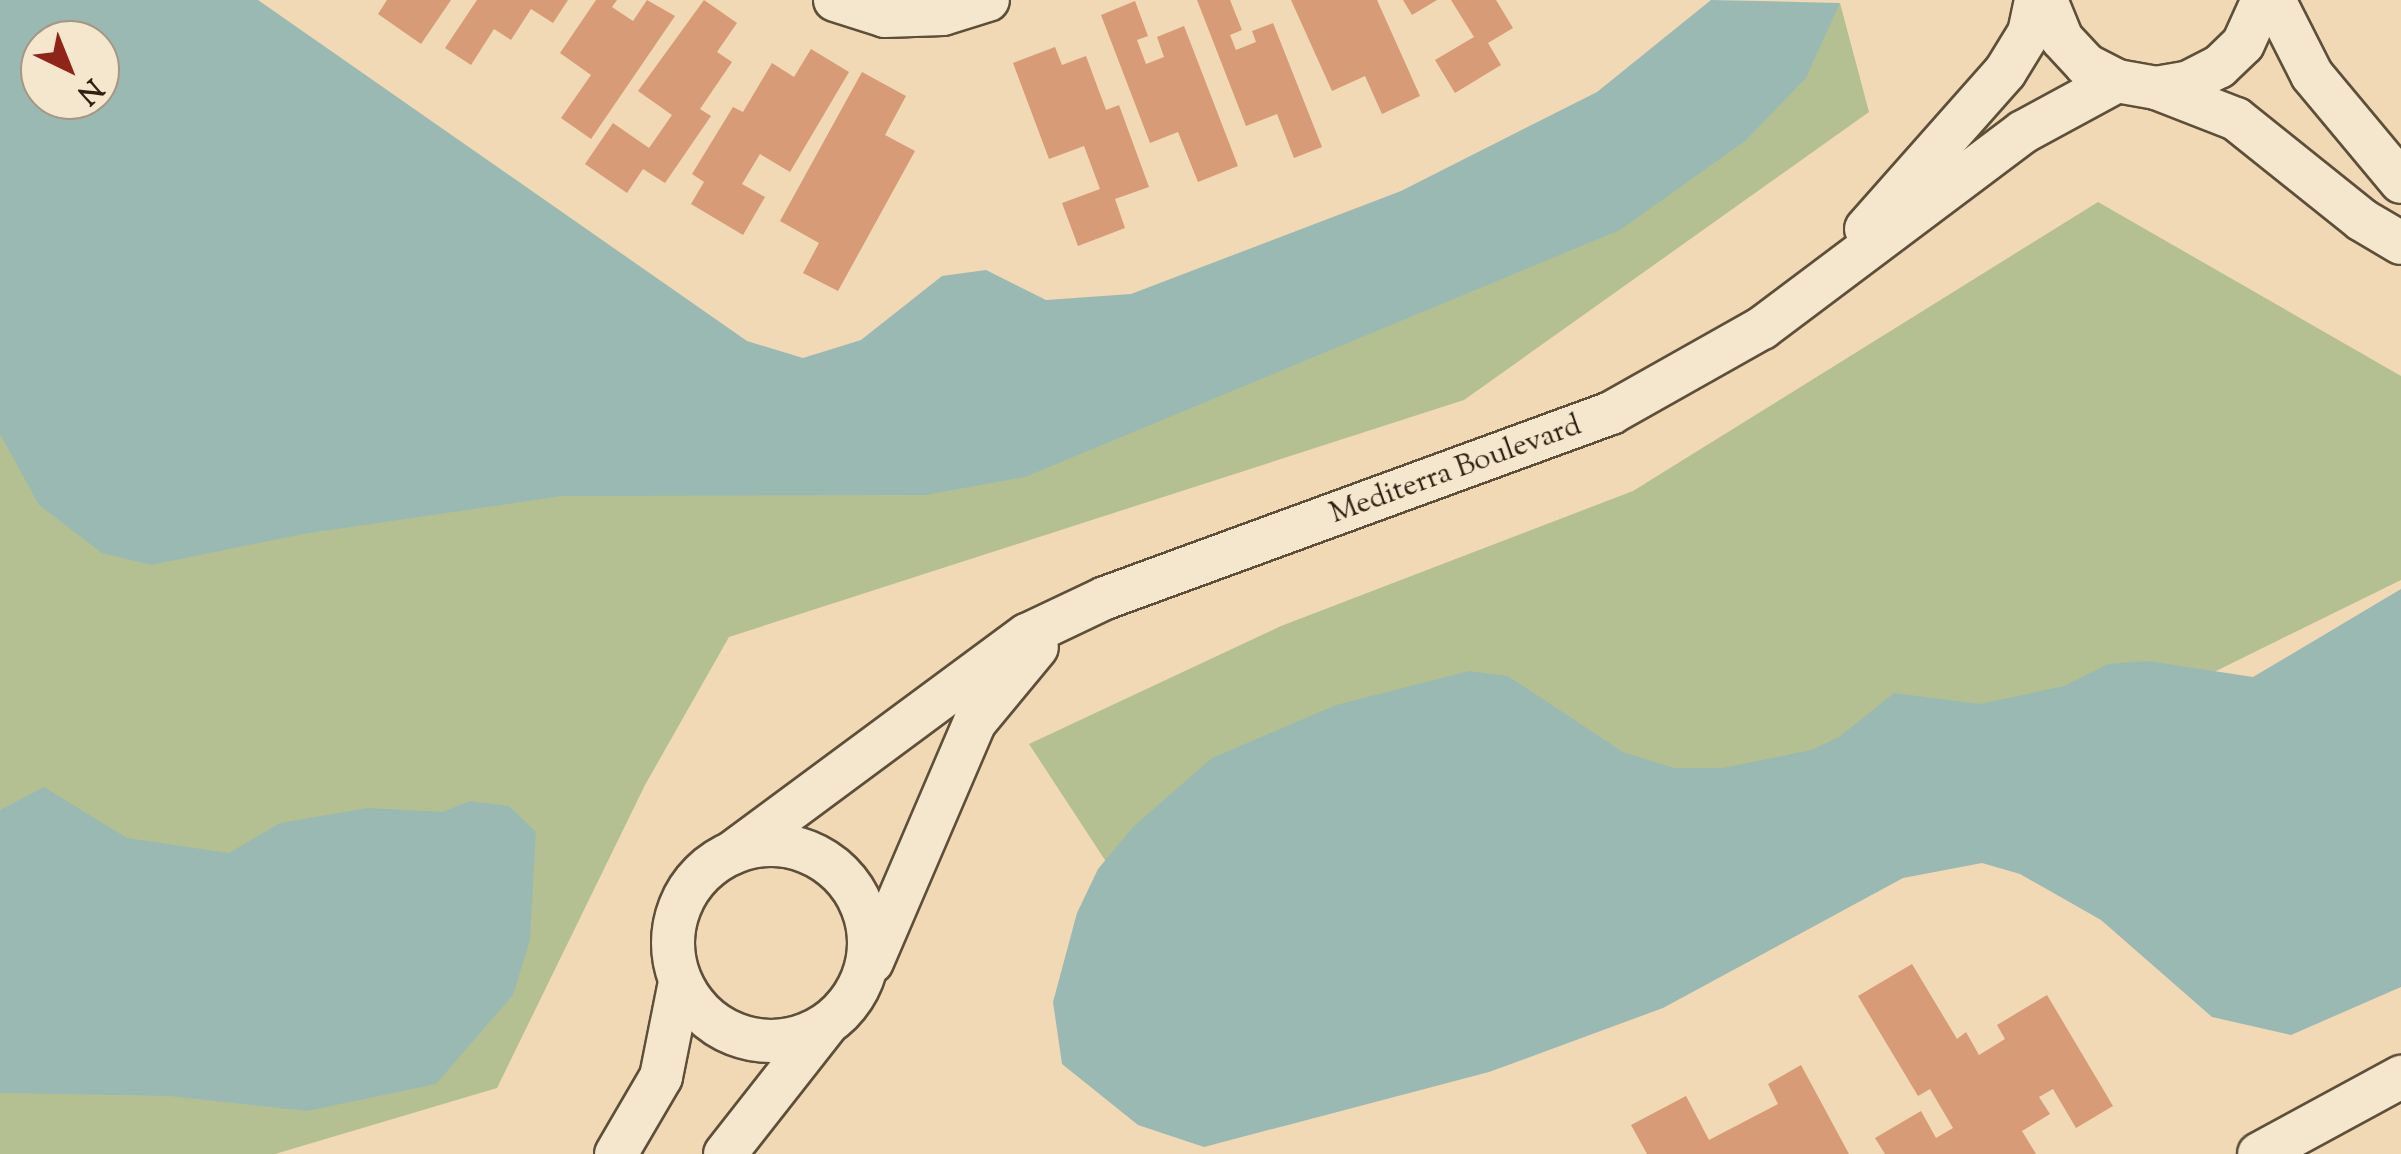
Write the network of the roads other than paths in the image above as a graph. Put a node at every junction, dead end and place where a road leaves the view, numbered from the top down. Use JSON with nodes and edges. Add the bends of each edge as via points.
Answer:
{"nodes":[{"id":1,"x":835,"y":0,"type":"edge"},
{"id":2,"x":988,"y":0,"type":"edge"},
{"id":3,"x":2036,"y":0,"type":"edge"},
{"id":4,"x":2046,"y":0,"type":"edge"},
{"id":5,"x":2263,"y":0,"type":"edge"},
{"id":6,"x":2274,"y":0,"type":"edge"},
{"id":7,"x":2136,"y":84,"type":"junction"},
{"id":8,"x":2401,"y":182,"type":"edge"},
{"id":9,"x":2401,"y":242,"type":"edge"},
{"id":10,"x":1820,"y":282,"type":"junction"},
{"id":11,"x":1069,"y":615,"type":"junction"},
{"id":12,"x":732,"y":853,"type":"junction"},
{"id":13,"x":862,"y":981,"type":"junction"},
{"id":14,"x":680,"y":982,"type":"junction"},
{"id":15,"x":826,"y":1025,"type":"junction"},
{"id":16,"x":2401,"y":1077,"type":"edge"},
{"id":17,"x":616,"y":1154,"type":"edge"},
{"id":18,"x":725,"y":1154,"type":"edge"},
{"id":19,"x":2258,"y":1154,"type":"edge"}],
"edges":[{"from":1,"to":2,"type":"street","via":[[885,16],[944,14]]},
{"from":3,"to":10,"type":"street","name":"Mediterra Boulevard","via":[[2029,33],[2005,72]]},
{"from":4,"to":7,"type":"street","via":[[2062,39],[2086,64]]},
{"from":5,"to":7,"type":"street","name":"Mediterra Boulevard","via":[[2243,44],[2219,67],[2189,82]]},
{"from":6,"to":8,"type":"street","via":[[2312,74]]},
{"from":7,"to":9,"type":"street","via":[[2236,119],[2362,220]]},
{"from":7,"to":10,"type":"street","name":"Mediterra Boulevard","via":[[2023,132]]},
{"from":10,"to":11,"type":"street","name":"Mediterra Boulevard","via":[[1762,328],[1611,414]]},
{"from":11,"to":12,"type":"street","name":"Mediterra Boulevard","via":[[974,670]]},
{"from":11,"to":13,"type":"street","name":"Mediterra Boulevard","via":[[1013,671],[975,722]]},
{"from":12,"to":13,"type":"street","via":[[764,845],[798,848],[828,862],[852,885],[866,915],[870,948]]},
{"from":12,"to":14,"type":"street","via":[[686,893],[672,952]]},
{"from":13,"to":15,"type":"street"},
{"from":14,"to":15,"type":"street","via":[[716,1026],[742,1038],[786,1040]]},
{"from":14,"to":17,"type":"street","via":[[661,1077]]},
{"from":15,"to":18,"type":"street"},
{"from":16,"to":19,"type":"street"}]}
